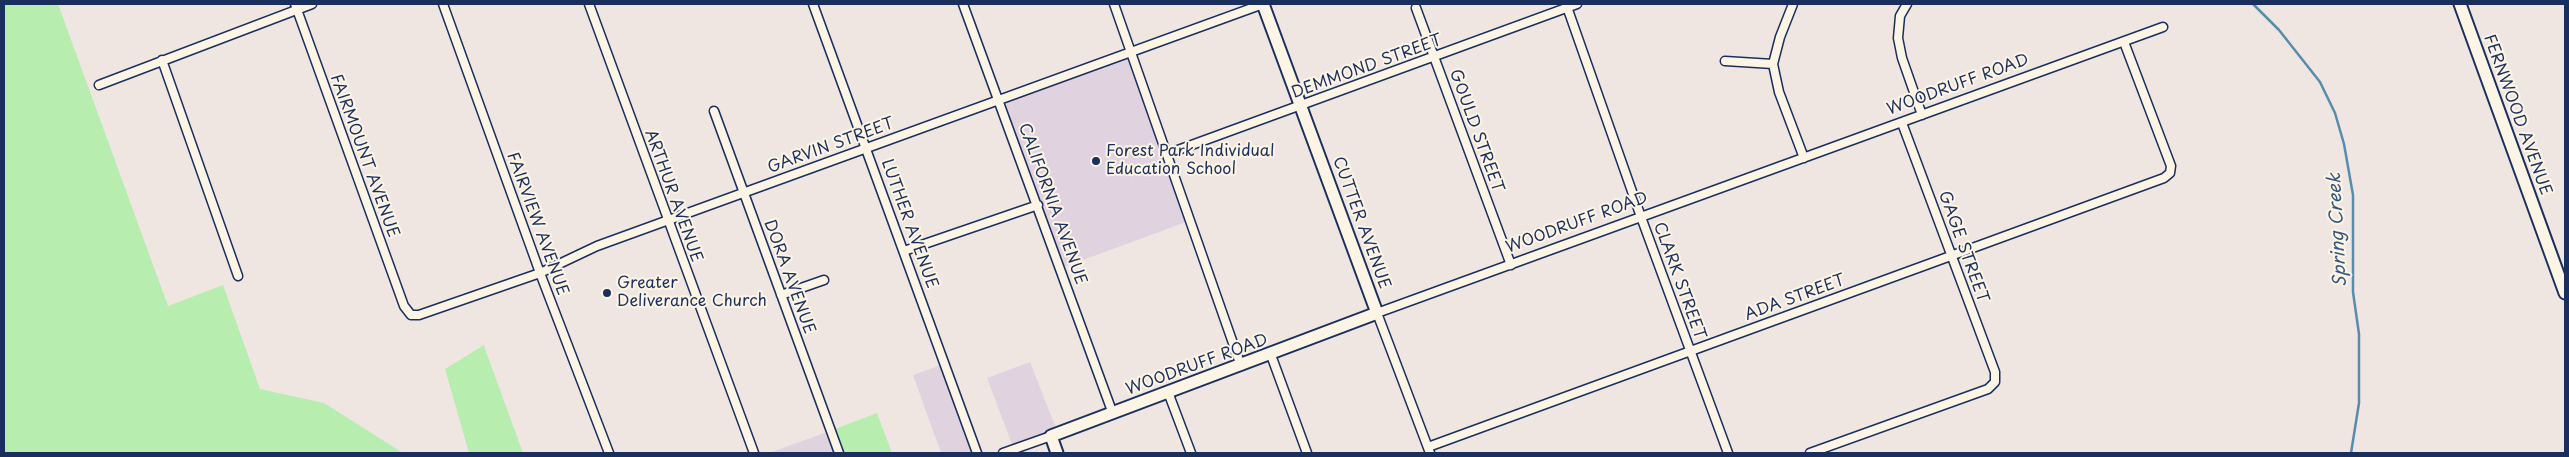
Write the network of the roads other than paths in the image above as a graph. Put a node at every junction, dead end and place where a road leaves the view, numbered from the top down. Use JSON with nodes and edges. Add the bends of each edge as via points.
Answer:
{"nodes":[{"id":1,"x":312,"y":4,"type":"edge"},
{"id":2,"x":443,"y":4,"type":"edge"},
{"id":3,"x":589,"y":4,"type":"edge"},
{"id":4,"x":813,"y":4,"type":"edge"},
{"id":5,"x":963,"y":4,"type":"edge"},
{"id":6,"x":1114,"y":4,"type":"edge"},
{"id":7,"x":1263,"y":4,"type":"edge"},
{"id":8,"x":1577,"y":4,"type":"edge"},
{"id":9,"x":1793,"y":4,"type":"edge"},
{"id":10,"x":1907,"y":4,"type":"edge"},
{"id":11,"x":2460,"y":4,"type":"edge"},
{"id":12,"x":1566,"y":5,"type":"edge"},
{"id":13,"x":296,"y":6,"type":"edge"},
{"id":14,"x":1416,"y":8,"type":"dead end"},
{"id":15,"x":2163,"y":27,"type":"dead end"},
{"id":16,"x":2124,"y":42,"type":"junction"},
{"id":17,"x":1131,"y":52,"type":"junction"},
{"id":18,"x":1434,"y":57,"type":"junction"},
{"id":19,"x":162,"y":60,"type":"junction"},
{"id":20,"x":1725,"y":61,"type":"dead end"},
{"id":21,"x":1773,"y":64,"type":"junction"},
{"id":22,"x":98,"y":85,"type":"dead end"},
{"id":23,"x":999,"y":100,"type":"junction"},
{"id":24,"x":1301,"y":106,"type":"junction"},
{"id":25,"x":714,"y":111,"type":"dead end"},
{"id":26,"x":1922,"y":115,"type":"junction"},
{"id":27,"x":1902,"y":122,"type":"junction"},
{"id":28,"x":867,"y":147,"type":"junction"},
{"id":29,"x":1167,"y":154,"type":"junction"},
{"id":30,"x":1804,"y":158,"type":"junction"},
{"id":31,"x":744,"y":192,"type":"junction"},
{"id":32,"x":1038,"y":204,"type":"junction"},
{"id":33,"x":1641,"y":218,"type":"junction"},
{"id":34,"x":668,"y":220,"type":"junction"},
{"id":35,"x":904,"y":251,"type":"junction"},
{"id":36,"x":1952,"y":255,"type":"junction"},
{"id":37,"x":1511,"y":264,"type":"junction"},
{"id":38,"x":540,"y":273,"type":"junction"},
{"id":39,"x":238,"y":276,"type":"dead end"},
{"id":40,"x":824,"y":280,"type":"dead end"},
{"id":41,"x":2565,"y":293,"type":"edge"},
{"id":42,"x":781,"y":295,"type":"junction"},
{"id":43,"x":1377,"y":313,"type":"junction"},
{"id":44,"x":411,"y":314,"type":"joint"},
{"id":45,"x":1690,"y":351,"type":"junction"},
{"id":46,"x":1271,"y":354,"type":"junction"},
{"id":47,"x":1241,"y":366,"type":"junction"},
{"id":48,"x":1168,"y":392,"type":"junction"},
{"id":49,"x":1113,"y":414,"type":"junction"},
{"id":50,"x":1051,"y":436,"type":"junction"},
{"id":51,"x":1429,"y":450,"type":"edge"},
{"id":52,"x":609,"y":453,"type":"edge"},
{"id":53,"x":754,"y":453,"type":"edge"},
{"id":54,"x":839,"y":453,"type":"edge"},
{"id":55,"x":978,"y":453,"type":"edge"},
{"id":56,"x":1004,"y":453,"type":"edge"},
{"id":57,"x":1057,"y":453,"type":"edge"},
{"id":58,"x":1191,"y":453,"type":"edge"},
{"id":59,"x":1307,"y":453,"type":"edge"},
{"id":60,"x":1728,"y":453,"type":"edge"},
{"id":61,"x":1810,"y":453,"type":"edge"}],
"edges":[{"from":1,"to":13,"type":"street"},
{"from":2,"to":38,"type":"street","name":"FAIRVIEW AVENUE"},
{"from":3,"to":34,"type":"street","name":"ARTHUR AVENUE"},
{"from":4,"to":28,"type":"street","name":"LUTHER AVENUE"},
{"from":5,"to":23,"type":"street","name":"CALIFORNIA AVENUE"},
{"from":6,"to":17,"type":"street"},
{"from":7,"to":17,"type":"street","name":"GARVIN STREET"},
{"from":7,"to":24,"type":"street","name":"CUTTER AVENUE"},
{"from":8,"to":12,"type":"street","name":"DEMMOND STREET"},
{"from":9,"to":21,"type":"street"},
{"from":10,"to":26,"type":"street","via":[[1900,16],[1898,38]]},
{"from":11,"to":41,"type":"street","name":"FERNWOOD AVENUE"},
{"from":12,"to":18,"type":"street","name":"DEMMOND STREET"},
{"from":12,"to":33,"type":"street","name":"CLARK STREET"},
{"from":13,"to":19,"type":"street"},
{"from":13,"to":44,"type":"street","name":"FAIRMOUNT AVENUE","via":[[389,266],[404,306]]},
{"from":14,"to":18,"type":"street","name":"GOULD STREET"},
{"from":15,"to":16,"type":"street","name":"WOODRUFF ROAD"},
{"from":16,"to":26,"type":"street","name":"WOODRUFF ROAD"},
{"from":16,"to":36,"type":"street","name":"ADA STREET","via":[[2170,173],[2164,178]]},
{"from":17,"to":23,"type":"street","name":"GARVIN STREET"},
{"from":17,"to":29,"type":"street"},
{"from":18,"to":24,"type":"street","name":"DEMMOND STREET"},
{"from":18,"to":37,"type":"street","name":"GOULD STREET"},
{"from":19,"to":22,"type":"street"},
{"from":19,"to":39,"type":"street"},
{"from":20,"to":21,"type":"street"},
{"from":21,"to":30,"type":"street","via":[[1779,92]]},
{"from":23,"to":28,"type":"street","name":"GARVIN STREET"},
{"from":23,"to":32,"type":"street","name":"CALIFORNIA AVENUE"},
{"from":24,"to":29,"type":"street","name":"DEMMOND STREET"},
{"from":24,"to":43,"type":"street","name":"CUTTER AVENUE"},
{"from":25,"to":31,"type":"street","name":"DORA AVENUE"},
{"from":26,"to":27,"type":"street","name":"WOODRUFF ROAD"},
{"from":27,"to":30,"type":"street","name":"WOODRUFF ROAD"},
{"from":27,"to":36,"type":"street","name":"GAGE STREET"},
{"from":28,"to":31,"type":"street","name":"GARVIN STREET"},
{"from":28,"to":35,"type":"street","name":"LUTHER AVENUE"},
{"from":29,"to":47,"type":"street"},
{"from":30,"to":33,"type":"street","name":"WOODRUFF ROAD"},
{"from":31,"to":34,"type":"street","name":"GARVIN STREET"},
{"from":31,"to":42,"type":"street","name":"DORA AVENUE"},
{"from":32,"to":35,"type":"street"},
{"from":32,"to":49,"type":"street","name":"CALIFORNIA AVENUE"},
{"from":33,"to":37,"type":"street","name":"WOODRUFF ROAD"},
{"from":33,"to":45,"type":"street","name":"CLARK STREET"},
{"from":34,"to":38,"type":"street","name":"GARVIN STREET","via":[[597,246]]},
{"from":34,"to":53,"type":"street","name":"ARTHUR AVENUE"},
{"from":35,"to":55,"type":"street","name":"LUTHER AVENUE"},
{"from":36,"to":45,"type":"street","name":"ADA STREET"},
{"from":36,"to":61,"type":"street","name":"GAGE STREET","via":[[1995,372],[1995,382],[1988,389]]},
{"from":37,"to":43,"type":"street","name":"WOODRUFF ROAD"},
{"from":38,"to":44,"type":"street","name":"GARVIN STREET","via":[[419,315]]},
{"from":38,"to":52,"type":"street","name":"FAIRVIEW AVENUE"},
{"from":40,"to":42,"type":"street"},
{"from":42,"to":54,"type":"street","name":"DORA AVENUE"},
{"from":43,"to":46,"type":"street","name":"WOODRUFF ROAD"},
{"from":43,"to":51,"type":"street","name":"CUTTER AVENUE"},
{"from":45,"to":51,"type":"street","name":"ADA STREET"},
{"from":45,"to":60,"type":"street","name":"CLARK STREET"},
{"from":46,"to":47,"type":"street","name":"WOODRUFF ROAD"},
{"from":46,"to":59,"type":"street"},
{"from":47,"to":48,"type":"street","name":"WOODRUFF ROAD"},
{"from":48,"to":49,"type":"street","name":"WOODRUFF ROAD"},
{"from":48,"to":58,"type":"street"},
{"from":49,"to":50,"type":"street","name":"WOODRUFF ROAD"},
{"from":50,"to":56,"type":"street","name":"WOODRUFF ROAD"},
{"from":50,"to":57,"type":"street"}]}
